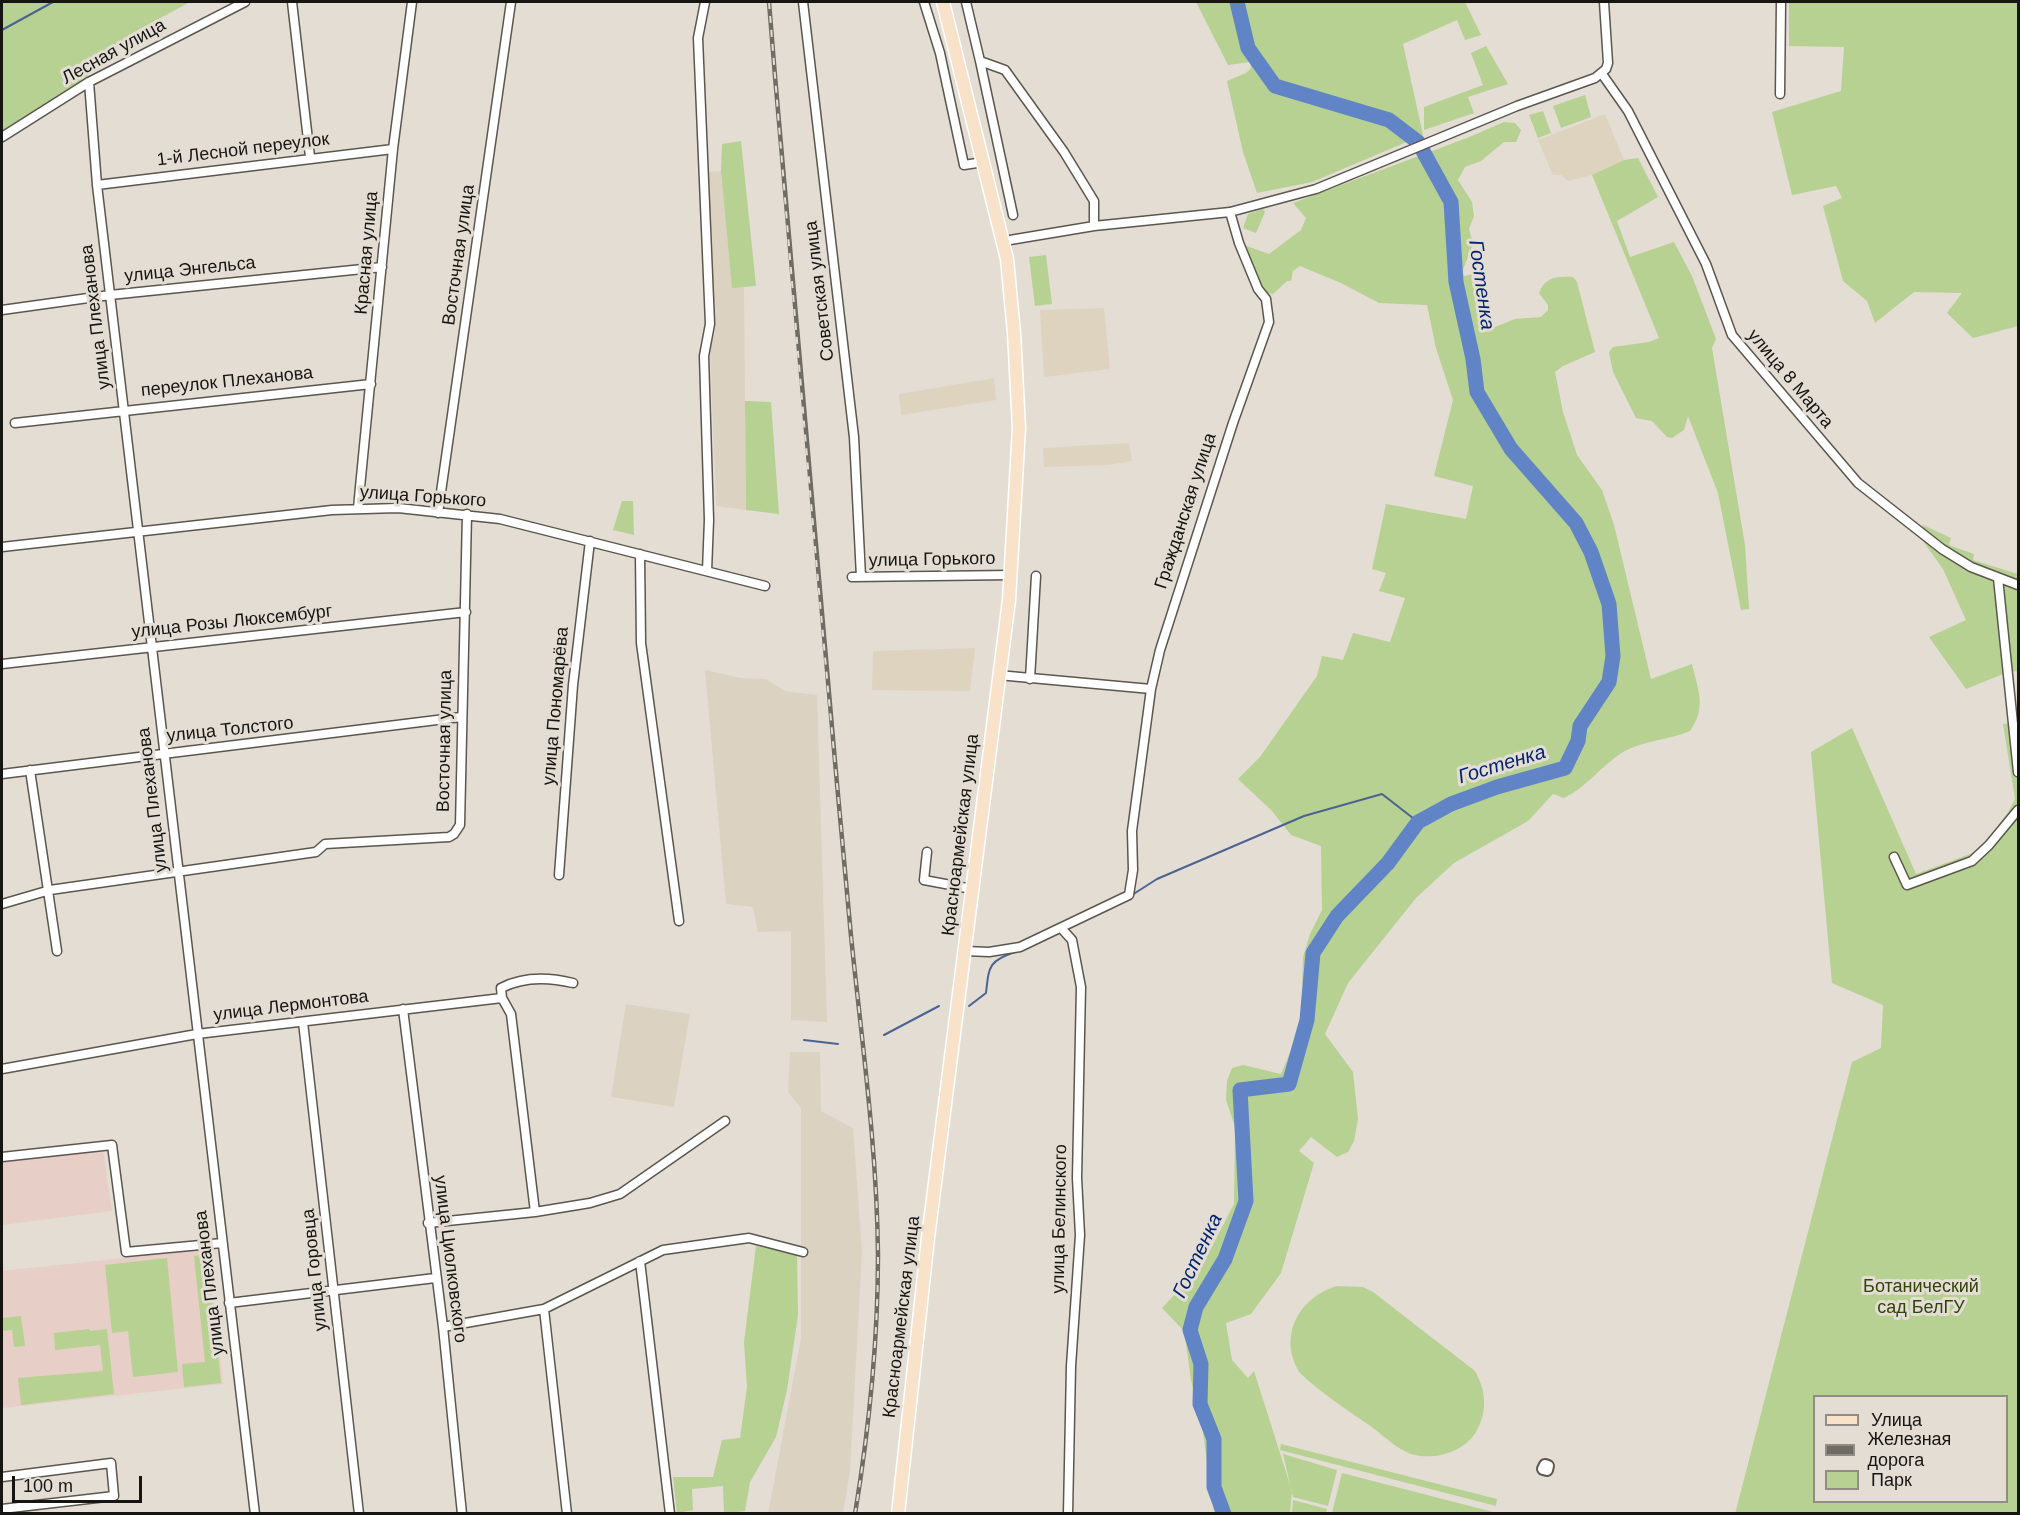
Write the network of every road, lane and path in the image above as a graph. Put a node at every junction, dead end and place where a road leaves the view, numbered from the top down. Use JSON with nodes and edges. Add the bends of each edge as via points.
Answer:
{"nodes":[{"id":1,"x":245,"y":2,"type":"edge"},
{"id":2,"x":292,"y":2,"type":"edge"},
{"id":3,"x":412,"y":2,"type":"edge"},
{"id":4,"x":511,"y":2,"type":"edge"},
{"id":5,"x":705,"y":2,"type":"edge"},
{"id":6,"x":802,"y":2,"type":"edge"},
{"id":7,"x":924,"y":2,"type":"edge"},
{"id":8,"x":943,"y":2,"type":"edge"},
{"id":9,"x":966,"y":2,"type":"edge"},
{"id":10,"x":1604,"y":2,"type":"edge"},
{"id":11,"x":1781,"y":2,"type":"edge"},
{"id":12,"x":980,"y":62,"type":"junction"},
{"id":13,"x":1602,"y":74,"type":"junction"},
{"id":14,"x":89,"y":82,"type":"junction"},
{"id":15,"x":1780,"y":94,"type":"dead end"},
{"id":16,"x":2,"y":137,"type":"edge"},
{"id":17,"x":393,"y":148,"type":"junction"},
{"id":18,"x":310,"y":157,"type":"junction"},
{"id":19,"x":983,"y":162,"type":"junction"},
{"id":20,"x":97,"y":185,"type":"junction"},
{"id":21,"x":1230,"y":212,"type":"junction"},
{"id":22,"x":1013,"y":215,"type":"dead end"},
{"id":23,"x":1094,"y":226,"type":"junction"},
{"id":24,"x":1004,"y":241,"type":"junction"},
{"id":25,"x":382,"y":267,"type":"junction"},
{"id":26,"x":110,"y":295,"type":"junction"},
{"id":27,"x":2,"y":310,"type":"edge"},
{"id":28,"x":371,"y":384,"type":"junction"},
{"id":29,"x":123,"y":409,"type":"junction"},
{"id":30,"x":15,"y":423,"type":"dead end"},
{"id":31,"x":358,"y":508,"type":"junction"},
{"id":32,"x":438,"y":513,"type":"junction"},
{"id":33,"x":467,"y":514,"type":"junction"},
{"id":34,"x":137,"y":531,"type":"junction"},
{"id":35,"x":590,"y":541,"type":"junction"},
{"id":36,"x":2,"y":547,"type":"edge"},
{"id":37,"x":640,"y":554,"type":"junction"},
{"id":38,"x":707,"y":571,"type":"junction"},
{"id":39,"x":1012,"y":575,"type":"junction"},
{"id":40,"x":1036,"y":576,"type":"dead end"},
{"id":41,"x":857,"y":577,"type":"joint"},
{"id":42,"x":1998,"y":578,"type":"junction"},
{"id":43,"x":2019,"y":585,"type":"edge"},
{"id":44,"x":765,"y":586,"type":"dead end"},
{"id":45,"x":466,"y":612,"type":"junction"},
{"id":46,"x":151,"y":647,"type":"junction"},
{"id":47,"x":2,"y":664,"type":"edge"},
{"id":48,"x":998,"y":675,"type":"junction"},
{"id":49,"x":1030,"y":679,"type":"junction"},
{"id":50,"x":1151,"y":689,"type":"junction"},
{"id":51,"x":462,"y":717,"type":"junction"},
{"id":52,"x":164,"y":754,"type":"junction"},
{"id":53,"x":30,"y":771,"type":"junction"},
{"id":54,"x":2019,"y":772,"type":"edge"},
{"id":55,"x":2,"y":774,"type":"edge"},
{"id":56,"x":2019,"y":810,"type":"edge"},
{"id":57,"x":927,"y":852,"type":"dead end"},
{"id":58,"x":1894,"y":857,"type":"dead end"},
{"id":59,"x":178,"y":872,"type":"junction"},
{"id":60,"x":559,"y":875,"type":"dead end"},
{"id":61,"x":972,"y":889,"type":"junction"},
{"id":62,"x":50,"y":890,"type":"junction"},
{"id":63,"x":2,"y":904,"type":"edge"},
{"id":64,"x":679,"y":921,"type":"dead end"},
{"id":65,"x":1062,"y":928,"type":"junction"},
{"id":66,"x":57,"y":951,"type":"dead end"},
{"id":67,"x":965,"y":951,"type":"junction"},
{"id":68,"x":573,"y":983,"type":"dead end"},
{"id":69,"x":502,"y":998,"type":"junction"},
{"id":70,"x":403,"y":1009,"type":"junction"},
{"id":71,"x":303,"y":1022,"type":"junction"},
{"id":72,"x":197,"y":1034,"type":"junction"},
{"id":73,"x":2,"y":1069,"type":"edge"},
{"id":74,"x":725,"y":1122,"type":"dead end"},
{"id":75,"x":2,"y":1157,"type":"edge"},
{"id":76,"x":535,"y":1212,"type":"junction"},
{"id":77,"x":428,"y":1223,"type":"junction"},
{"id":78,"x":222,"y":1243,"type":"junction"},
{"id":79,"x":803,"y":1252,"type":"dead end"},
{"id":80,"x":640,"y":1261,"type":"junction"},
{"id":81,"x":435,"y":1278,"type":"junction"},
{"id":82,"x":334,"y":1290,"type":"junction"},
{"id":83,"x":230,"y":1303,"type":"junction"},
{"id":84,"x":544,"y":1309,"type":"junction"},
{"id":85,"x":443,"y":1327,"type":"junction"},
{"id":86,"x":2,"y":1477,"type":"edge"},
{"id":87,"x":2,"y":1509,"type":"edge"},
{"id":88,"x":255,"y":1514,"type":"edge"},
{"id":89,"x":359,"y":1514,"type":"edge"},
{"id":90,"x":462,"y":1514,"type":"edge"},
{"id":91,"x":567,"y":1514,"type":"edge"},
{"id":92,"x":670,"y":1514,"type":"edge"},
{"id":93,"x":898,"y":1514,"type":"edge"},
{"id":94,"x":1068,"y":1514,"type":"edge"}],
"edges":[{"from":1,"to":14,"type":"street","name":"Лесная улица"},
{"from":2,"to":18,"type":"street"},
{"from":3,"to":17,"type":"street","name":"Красная улица"},
{"from":4,"to":32,"type":"street","name":"Восточная улица"},
{"from":5,"to":38,"type":"street","via":[[698,38],[710,324],[704,356]]},
{"from":6,"to":41,"type":"street","name":"Советская улица","via":[[854,437]]},
{"from":7,"to":19,"type":"street","via":[[940,52],[964,165]]},
{"from":8,"to":19,"type":"main road","name":"Красноармейская улица"},
{"from":9,"to":12,"type":"street"},
{"from":10,"to":13,"type":"street","via":[[1608,63]]},
{"from":11,"to":15,"type":"street"},
{"from":12,"to":22,"type":"street"},
{"from":12,"to":23,"type":"street","via":[[1005,70],[1064,153],[1094,201]]},
{"from":13,"to":21,"type":"street","via":[[1316,189]]},
{"from":13,"to":42,"type":"street","name":"улица 8 Марта","via":[[1628,111],[1706,264],[1732,335],[1858,483],[1925,538],[1971,567]]},
{"from":14,"to":16,"type":"street","name":"Лесная улица"},
{"from":14,"to":20,"type":"street","name":"улица Плеханова"},
{"from":17,"to":18,"type":"street","name":"1-й Лесной переулок"},
{"from":17,"to":25,"type":"street","name":"Красная улица"},
{"from":18,"to":20,"type":"street","name":"1-й Лесной переулок"},
{"from":19,"to":24,"type":"main road","name":"Красноармейская улица"},
{"from":20,"to":26,"type":"street","name":"улица Плеханова"},
{"from":21,"to":23,"type":"street"},
{"from":21,"to":50,"type":"street","name":"Гражданская улица","via":[[1242,252],[1266,299],[1269,322],[1174,600]]},
{"from":23,"to":24,"type":"street"},
{"from":24,"to":39,"type":"main road","name":"Красноармейская улица","via":[[1019,428]]},
{"from":25,"to":26,"type":"street","name":"улица Энгельса"},
{"from":25,"to":28,"type":"street","name":"Красная улица"},
{"from":26,"to":27,"type":"street","name":"улица Энгельса"},
{"from":26,"to":29,"type":"street","name":"улица Плеханова"},
{"from":28,"to":29,"type":"street","name":"переулок Плеханова"},
{"from":28,"to":31,"type":"street","name":"Красная улица"},
{"from":29,"to":30,"type":"street","name":"переулок Плеханова"},
{"from":29,"to":34,"type":"street","name":"улица Плеханова"},
{"from":31,"to":32,"type":"street","name":"улица Горького"},
{"from":31,"to":34,"type":"street","name":"улица Горького"},
{"from":32,"to":33,"type":"street","name":"улица Горького"},
{"from":33,"to":35,"type":"street","name":"улица Горького"},
{"from":33,"to":45,"type":"street","name":"Восточная улица"},
{"from":34,"to":36,"type":"street","name":"улица Горького"},
{"from":34,"to":46,"type":"street","name":"улица Плеханова"},
{"from":35,"to":37,"type":"street","name":"улица Горького"},
{"from":35,"to":60,"type":"street","name":"улица Пономарёва","via":[[573,686]]},
{"from":37,"to":38,"type":"street","name":"улица Горького"},
{"from":37,"to":64,"type":"street","via":[[641,643]]},
{"from":38,"to":44,"type":"street","name":"улица Горького"},
{"from":39,"to":41,"type":"street","name":"улица Горького"},
{"from":39,"to":48,"type":"main road","name":"Красноармейская улица"},
{"from":40,"to":49,"type":"street"},
{"from":42,"to":43,"type":"street","name":"улица 8 Марта"},
{"from":42,"to":54,"type":"street"},
{"from":45,"to":46,"type":"street","name":"улица Розы Люксембург"},
{"from":45,"to":51,"type":"street","name":"Восточная улица"},
{"from":46,"to":47,"type":"street","name":"улица Розы Люксембург"},
{"from":46,"to":52,"type":"street","name":"улица Плеханова"},
{"from":48,"to":49,"type":"street"},
{"from":48,"to":61,"type":"main road","name":"Красноармейская улица"},
{"from":49,"to":50,"type":"street"},
{"from":50,"to":65,"type":"street","name":"Гражданская улица","via":[[1132,831],[1129,895]]},
{"from":51,"to":52,"type":"street","name":"улица Толстого"},
{"from":51,"to":59,"type":"street","name":"Восточная улица","via":[[460,825],[449,837],[325,844],[316,852]]},
{"from":52,"to":53,"type":"street","name":"улица Толстого"},
{"from":52,"to":59,"type":"street","name":"улица Плеханова"},
{"from":53,"to":55,"type":"street","name":"улица Толстого"},
{"from":53,"to":62,"type":"street"},
{"from":56,"to":58,"type":"street","via":[[1972,861],[1907,885]]},
{"from":57,"to":61,"type":"street","via":[[924,880]]},
{"from":59,"to":62,"type":"street"},
{"from":59,"to":72,"type":"street","name":"улица Плеханова"},
{"from":61,"to":67,"type":"main road","name":"Красноармейская улица"},
{"from":62,"to":63,"type":"street"},
{"from":62,"to":66,"type":"street"},
{"from":65,"to":67,"type":"street","via":[[1020,947]]},
{"from":65,"to":94,"type":"street","name":"улица Белинского","via":[[1072,940],[1081,987],[1077,1178],[1080,1235],[1071,1366]]},
{"from":67,"to":93,"type":"main road","name":"Красноармейская улица"},
{"from":68,"to":69,"type":"street","via":[[551,978],[514,981],[501,988]]},
{"from":69,"to":70,"type":"street","name":"улица Лермонтова"},
{"from":69,"to":76,"type":"street","via":[[511,1014]]},
{"from":70,"to":71,"type":"street","name":"улица Лермонтова"},
{"from":70,"to":77,"type":"street","name":"улица Циолковского"},
{"from":71,"to":72,"type":"street","name":"улица Лермонтова"},
{"from":71,"to":82,"type":"street","name":"улица Горовца"},
{"from":72,"to":73,"type":"street","name":"улица Лермонтова"},
{"from":72,"to":78,"type":"street","name":"улица Плеханова"},
{"from":74,"to":76,"type":"street","via":[[620,1194]]},
{"from":75,"to":78,"type":"street","via":[[112,1145],[126,1252]]},
{"from":76,"to":77,"type":"street"},
{"from":77,"to":81,"type":"street","name":"улица Циолковского"},
{"from":78,"to":83,"type":"street","name":"улица Плеханова"},
{"from":79,"to":80,"type":"street","via":[[749,1238],[663,1250]]},
{"from":80,"to":84,"type":"street"},
{"from":80,"to":92,"type":"street"},
{"from":81,"to":82,"type":"street"},
{"from":81,"to":85,"type":"street","name":"улица Циолковского"},
{"from":82,"to":83,"type":"street"},
{"from":82,"to":89,"type":"street","name":"улица Горовца"},
{"from":83,"to":88,"type":"street","name":"улица Плеханова"},
{"from":84,"to":85,"type":"street"},
{"from":84,"to":91,"type":"street"},
{"from":85,"to":90,"type":"street","name":"улица Циолковского"},
{"from":86,"to":87,"type":"street","via":[[111,1463],[114,1496]]}]}
